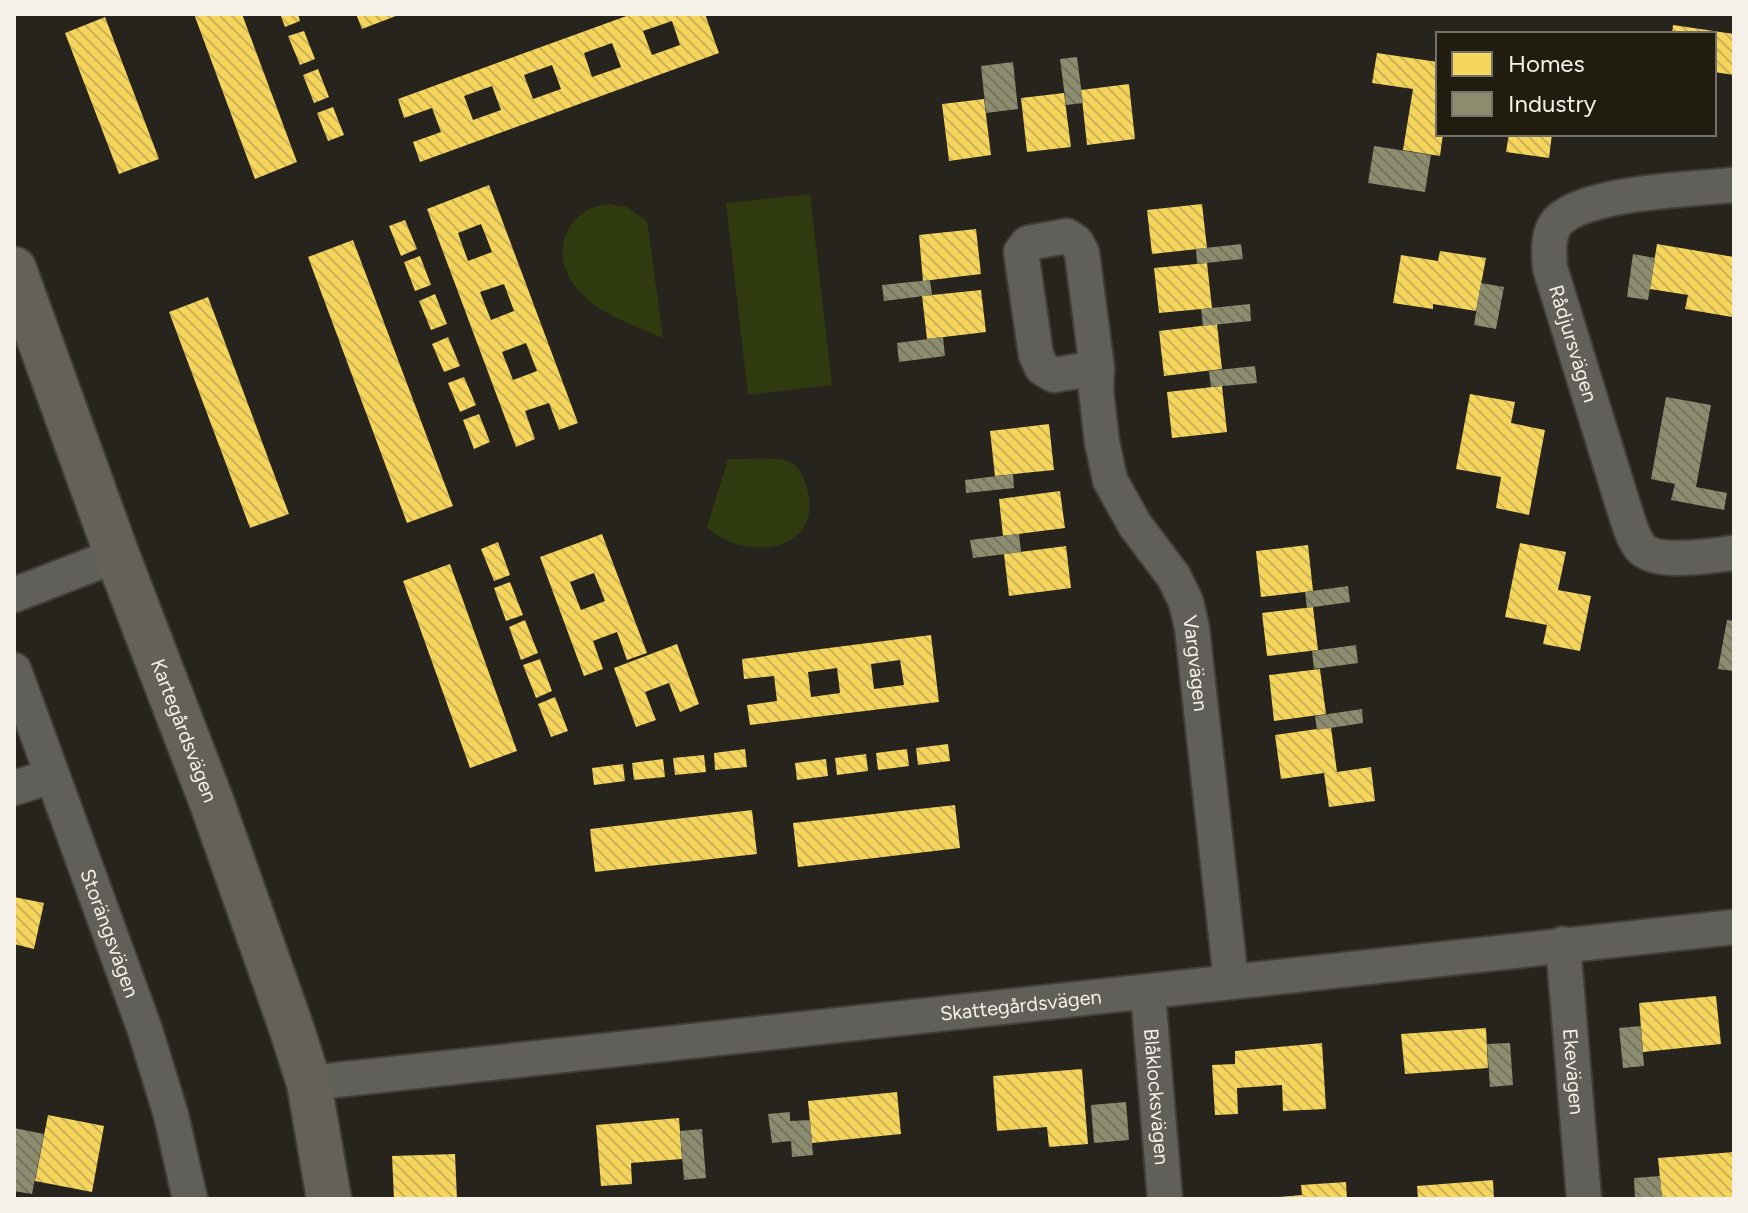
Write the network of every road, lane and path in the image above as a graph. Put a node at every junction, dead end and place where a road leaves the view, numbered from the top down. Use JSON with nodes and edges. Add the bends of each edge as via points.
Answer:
{"nodes":[{"id":1,"x":1734,"y":185,"type":"edge"},
{"id":2,"x":14,"y":269,"type":"edge"},
{"id":3,"x":1097,"y":368,"type":"dead end"},
{"id":4,"x":1734,"y":553,"type":"edge"},
{"id":5,"x":117,"y":555,"type":"junction"},
{"id":6,"x":14,"y":595,"type":"edge"},
{"id":7,"x":14,"y":670,"type":"edge"},
{"id":8,"x":52,"y":776,"type":"junction"},
{"id":9,"x":14,"y":788,"type":"edge"},
{"id":10,"x":1734,"y":927,"type":"edge"},
{"id":11,"x":1563,"y":944,"type":"junction"},
{"id":12,"x":1231,"y":981,"type":"junction"},
{"id":13,"x":1148,"y":993,"type":"junction"},
{"id":14,"x":309,"y":1083,"type":"junction"},
{"id":15,"x":190,"y":1199,"type":"edge"},
{"id":16,"x":329,"y":1199,"type":"edge"},
{"id":17,"x":1165,"y":1199,"type":"edge"},
{"id":18,"x":1584,"y":1199,"type":"edge"}],
"edges":[{"from":1,"to":4,"type":"street","name":"Rådjursvägen","via":[[1588,204],[1556,223],[1549,250],[1559,299],[1640,546],[1670,558]]},
{"from":2,"to":5,"type":"street","name":"Kartegårdsvägen"},
{"from":3,"to":12,"type":"street","name":"Vargvägen","via":[[1110,480],[1174,577],[1192,628]]},
{"from":5,"to":6,"type":"street"},
{"from":5,"to":14,"type":"street","name":"Kartegårdsvägen","via":[[236,870]]},
{"from":7,"to":8,"type":"street","name":"Storängsvägen"},
{"from":8,"to":9,"type":"street"},
{"from":8,"to":15,"type":"street","name":"Storängsvägen","via":[[145,1030]]},
{"from":10,"to":11,"type":"street","name":"Skattegårdsvägen"},
{"from":11,"to":12,"type":"street","name":"Skattegårdsvägen"},
{"from":11,"to":18,"type":"street","name":"Ekevägen"},
{"from":12,"to":13,"type":"street","name":"Skattegårdsvägen"},
{"from":13,"to":14,"type":"street","name":"Skattegårdsvägen"},
{"from":13,"to":17,"type":"street","name":"Blåklocksvägen"},
{"from":14,"to":16,"type":"street","name":"Kartegårdsvägen"}]}
